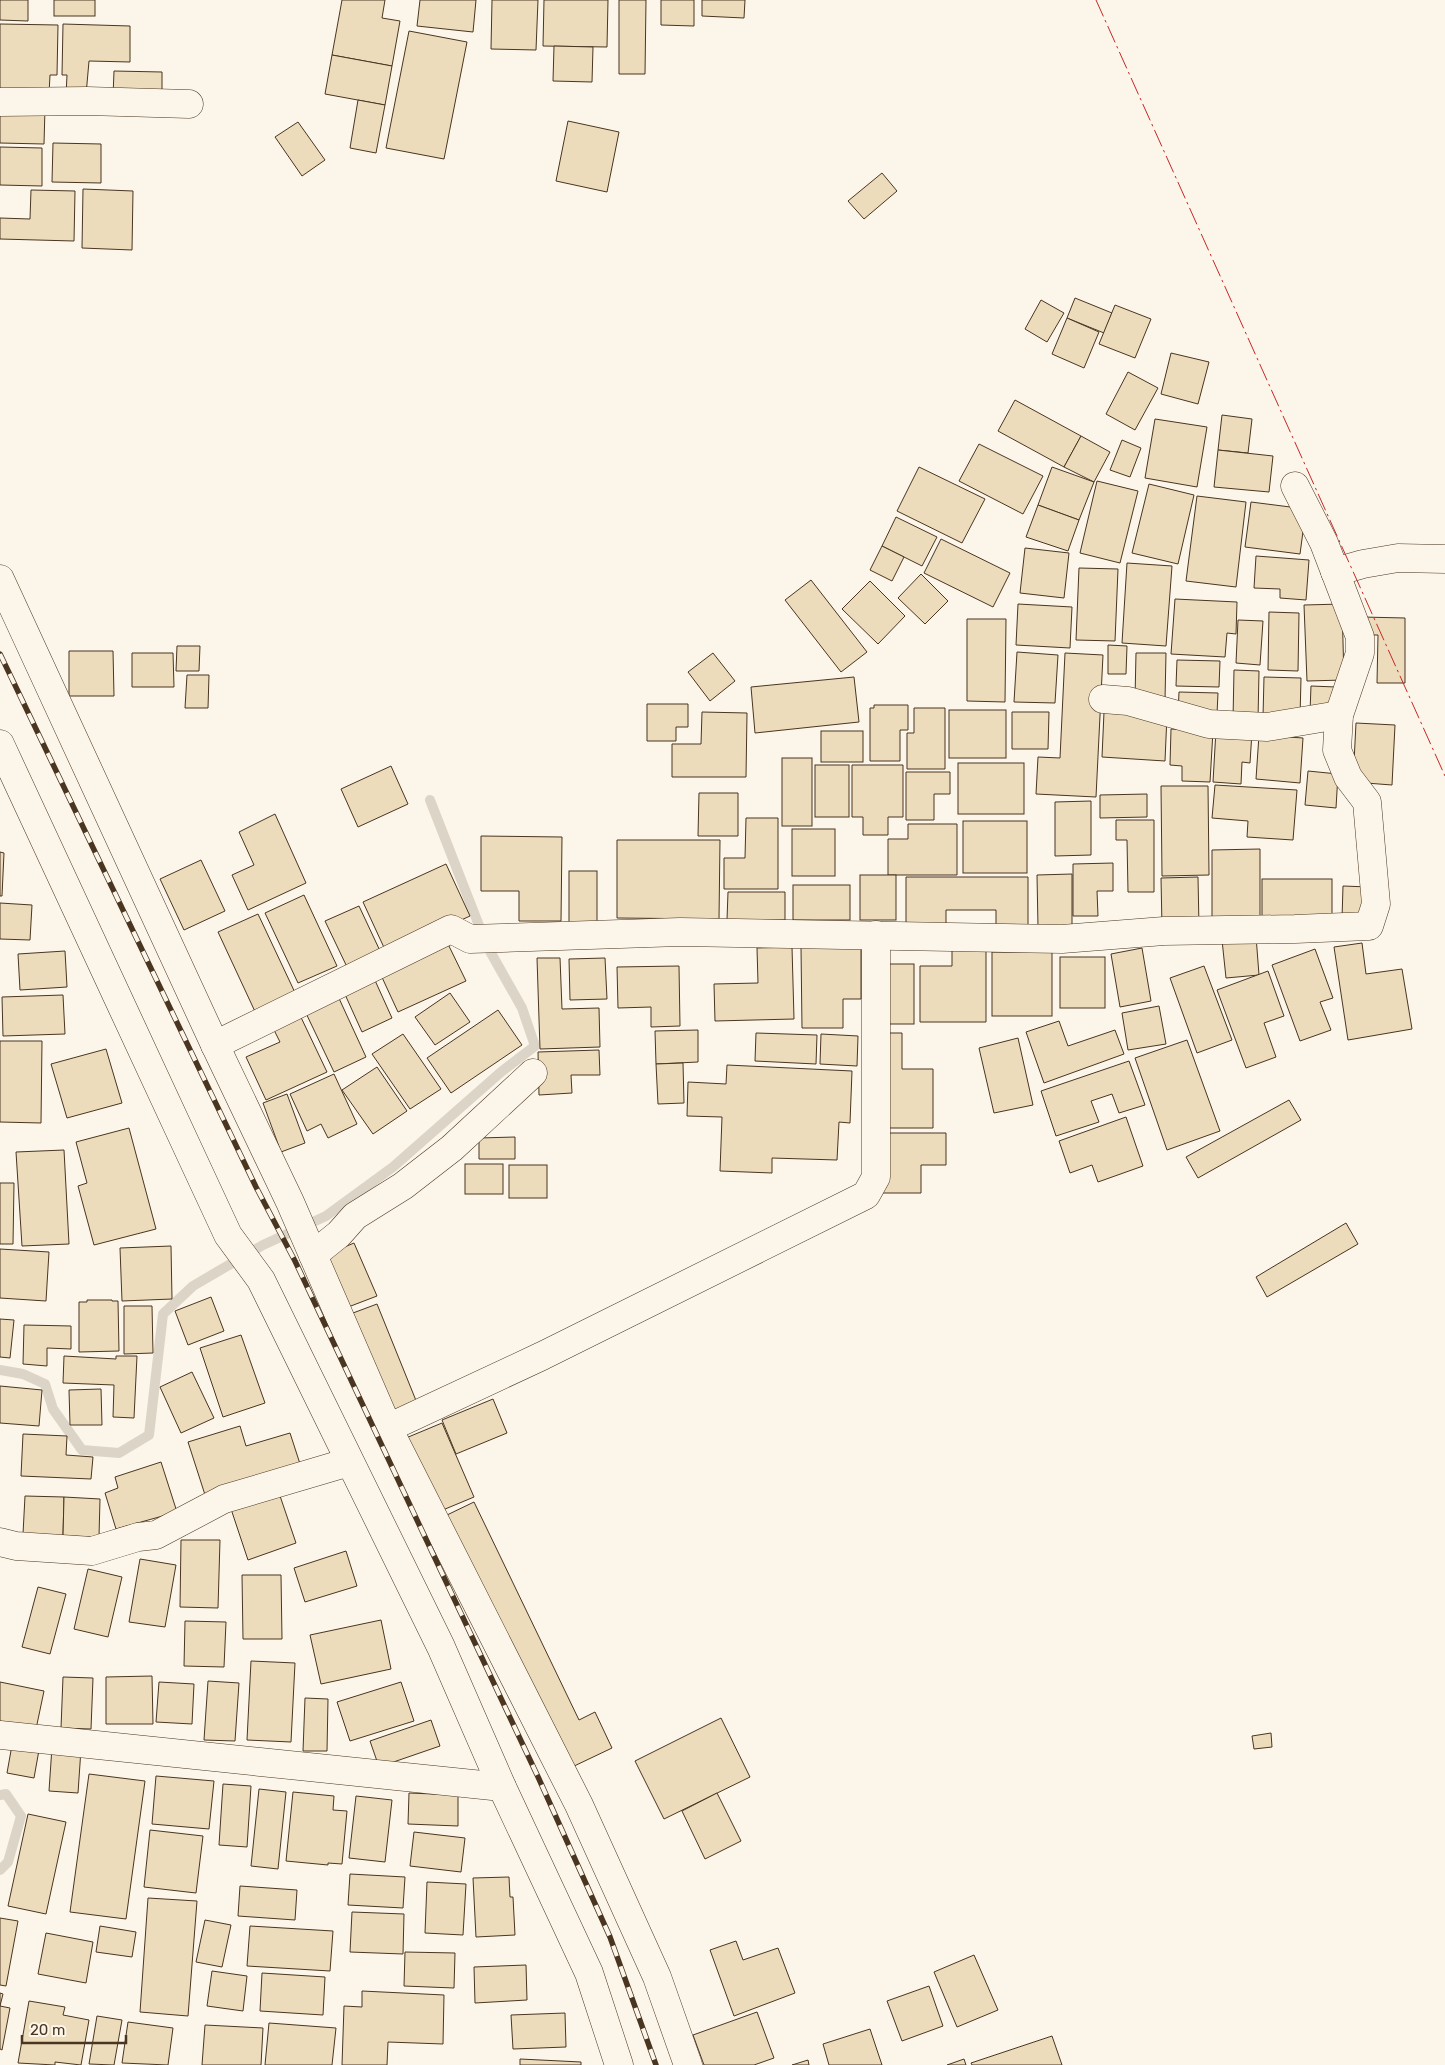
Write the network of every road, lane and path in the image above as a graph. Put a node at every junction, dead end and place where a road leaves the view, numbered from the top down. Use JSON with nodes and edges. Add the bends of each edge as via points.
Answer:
{"nodes":[{"id":1,"x":0,"y":102,"type":"edge"},
{"id":2,"x":190,"y":104,"type":"dead end"},
{"id":3,"x":1295,"y":486,"type":"dead end"},
{"id":4,"x":1445,"y":560,"type":"edge"},
{"id":5,"x":1335,"y":572,"type":"junction"},
{"id":6,"x":0,"y":579,"type":"edge"},
{"id":7,"x":1103,"y":699,"type":"dead end"},
{"id":8,"x":1339,"y":715,"type":"junction"},
{"id":9,"x":0,"y":744,"type":"edge"},
{"id":10,"x":876,"y":935,"type":"junction"},
{"id":11,"x":215,"y":1045,"type":"junction"},
{"id":12,"x":533,"y":1073,"type":"dead end"},
{"id":13,"x":309,"y":1246,"type":"junction"},
{"id":14,"x":388,"y":1428,"type":"junction"},
{"id":15,"x":349,"y":1462,"type":"junction"},
{"id":16,"x":0,"y":1542,"type":"edge"},
{"id":17,"x":0,"y":1735,"type":"edge"},
{"id":18,"x":502,"y":1787,"type":"junction"},
{"id":19,"x":619,"y":2065,"type":"edge"},
{"id":20,"x":688,"y":2065,"type":"edge"}],
"edges":[{"from":1,"to":2,"type":"street"},
{"from":3,"to":5,"type":"street"},
{"from":4,"to":5,"type":"street","via":[[1398,558]]},
{"from":5,"to":8,"type":"street","via":[[1360,637],[1360,654]]},
{"from":6,"to":11,"type":"street"},
{"from":7,"to":8,"type":"street","via":[[1128,701],[1209,724],[1267,727]]},
{"from":8,"to":10,"type":"street","via":[[1337,750],[1348,777],[1367,802],[1376,904],[1368,926],[1164,931],[1062,939]]},
{"from":9,"to":15,"type":"street","via":[[228,1235],[261,1280]]},
{"from":10,"to":11,"type":"street","via":[[680,932],[470,939],[451,929]]},
{"from":10,"to":14,"type":"street","via":[[876,1177],[866,1195],[542,1356]]},
{"from":11,"to":13,"type":"street"},
{"from":12,"to":13,"type":"street","via":[[452,1148],[403,1186],[355,1216],[339,1234]]},
{"from":13,"to":14,"type":"street"},
{"from":14,"to":20,"type":"street","via":[[579,1805],[657,1977]]},
{"from":15,"to":16,"type":"street","via":[[224,1499],[156,1534],[92,1551]]},
{"from":15,"to":18,"type":"street","via":[[441,1647]]},
{"from":17,"to":18,"type":"street"},
{"from":18,"to":19,"type":"street","via":[[589,1973]]}]}
